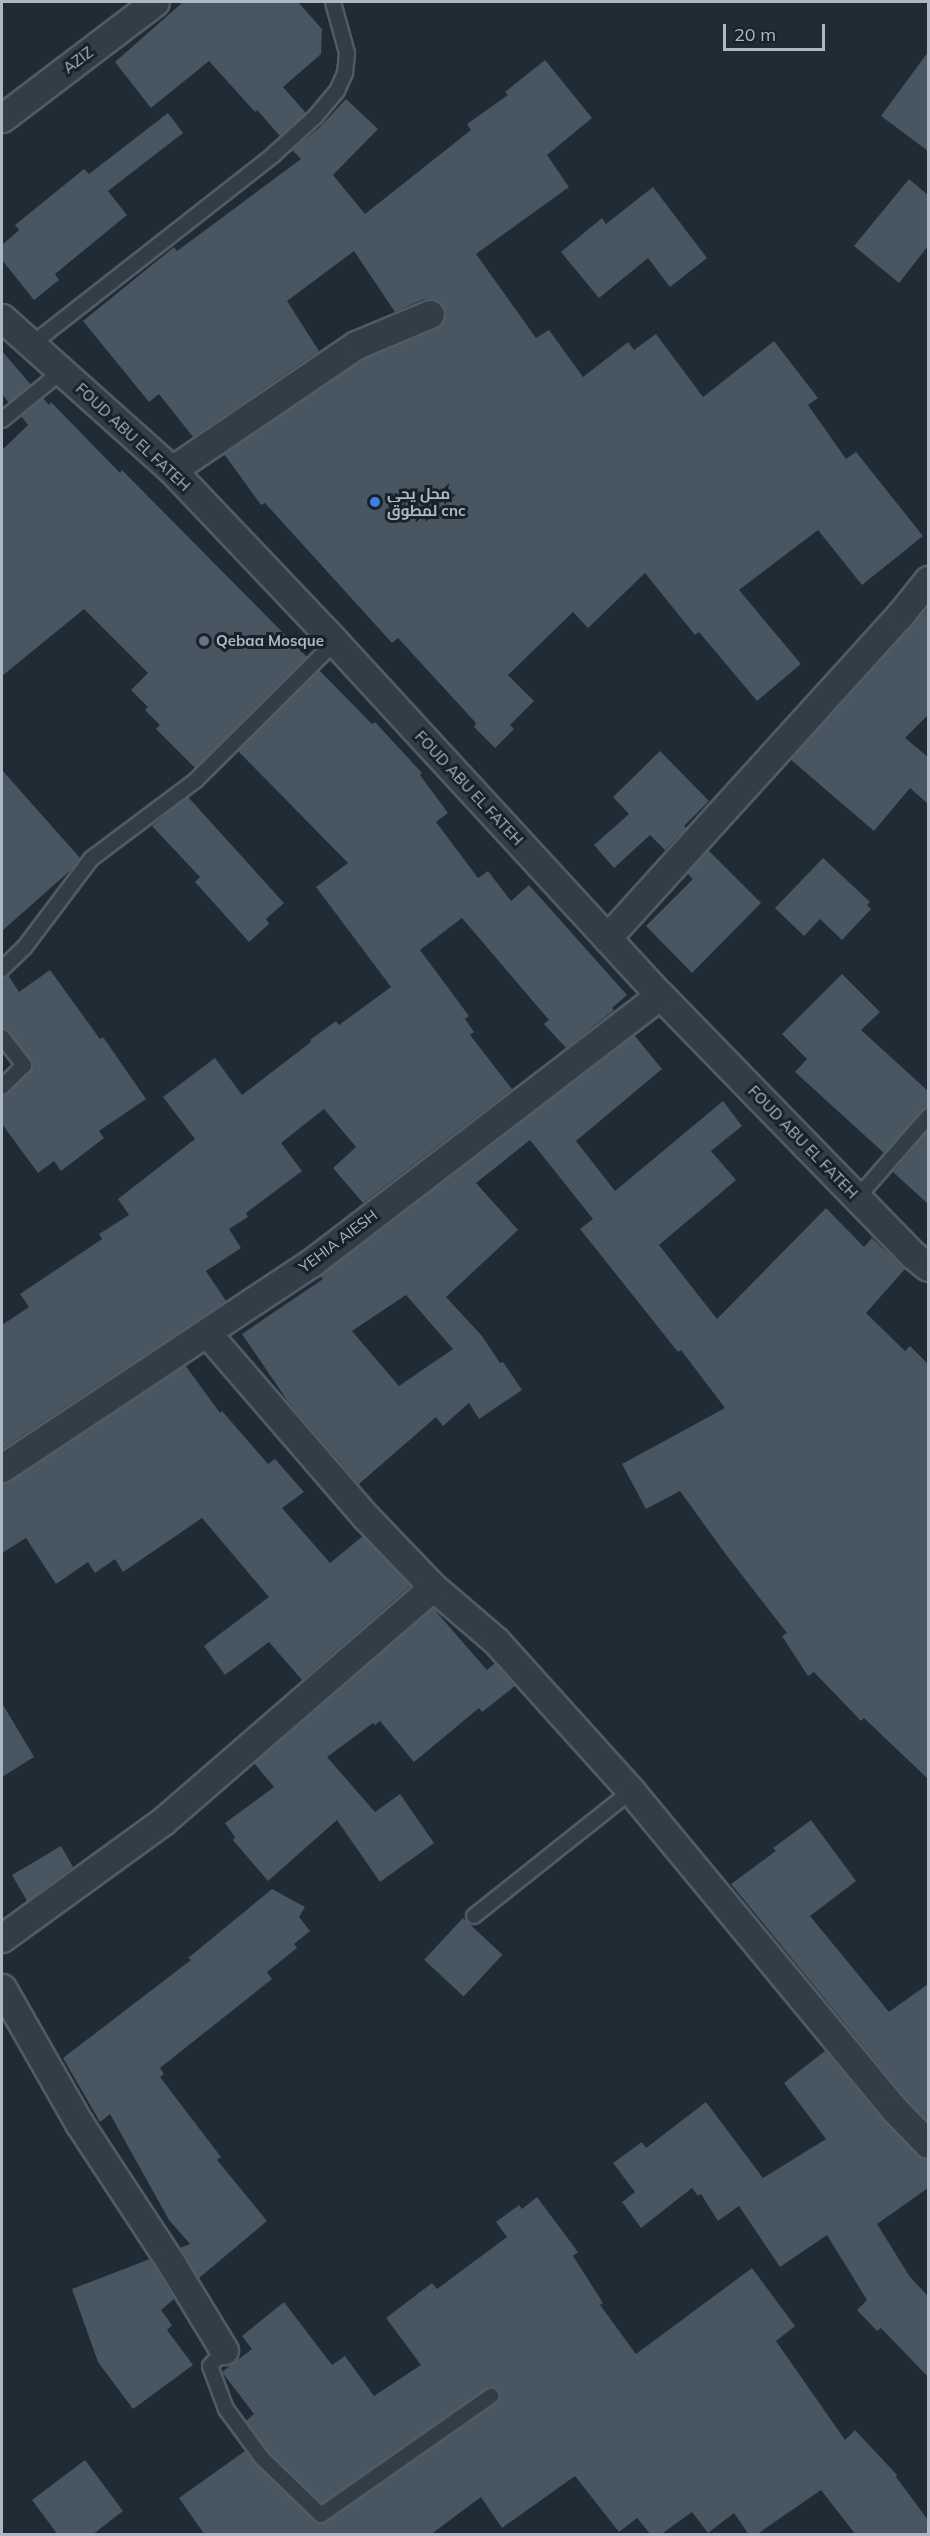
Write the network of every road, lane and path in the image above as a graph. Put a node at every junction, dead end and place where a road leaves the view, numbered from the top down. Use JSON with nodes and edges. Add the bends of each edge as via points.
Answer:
{"nodes":[{"id":1,"x":155,"y":2,"type":"edge"},
{"id":2,"x":333,"y":2,"type":"edge"},
{"id":3,"x":2,"y":118,"type":"edge"},
{"id":4,"x":430,"y":314,"type":"dead end"},
{"id":5,"x":2,"y":318,"type":"edge"},
{"id":6,"x":31,"y":345,"type":"junction"},
{"id":7,"x":62,"y":371,"type":"junction"},
{"id":8,"x":2,"y":420,"type":"edge"},
{"id":9,"x":172,"y":470,"type":"junction"},
{"id":10,"x":927,"y":584,"type":"edge"},
{"id":11,"x":335,"y":642,"type":"junction"},
{"id":12,"x":607,"y":938,"type":"junction"},
{"id":13,"x":2,"y":969,"type":"edge"},
{"id":14,"x":660,"y":995,"type":"junction"},
{"id":15,"x":2,"y":1037,"type":"edge"},
{"id":16,"x":2,"y":1087,"type":"edge"},
{"id":17,"x":928,"y":1117,"type":"edge"},
{"id":18,"x":857,"y":1198,"type":"junction"},
{"id":19,"x":928,"y":1267,"type":"edge"},
{"id":20,"x":207,"y":1332,"type":"junction"},
{"id":21,"x":2,"y":1468,"type":"edge"},
{"id":22,"x":433,"y":1587,"type":"junction"},
{"id":23,"x":631,"y":1791,"type":"junction"},
{"id":24,"x":474,"y":1916,"type":"dead end"},
{"id":25,"x":2,"y":1938,"type":"edge"},
{"id":26,"x":2,"y":1988,"type":"edge"},
{"id":27,"x":928,"y":2144,"type":"edge"},
{"id":28,"x":224,"y":2350,"type":"joint"},
{"id":29,"x":491,"y":2396,"type":"dead end"}],
"edges":[{"from":1,"to":3,"type":"street","name":"AZIZ"},
{"from":2,"to":6,"type":"lane","via":[[347,53],[345,73],[337,91],[315,117],[273,155]]},
{"from":4,"to":9,"type":"street","via":[[356,345]]},
{"from":5,"to":6,"type":"street","name":"FOUD ABU EL FATEH"},
{"from":6,"to":7,"type":"street","name":"FOUD ABU EL FATEH"},
{"from":7,"to":8,"type":"lane"},
{"from":7,"to":9,"type":"street","name":"FOUD ABU EL FATEH"},
{"from":9,"to":11,"type":"street","name":"FOUD ABU EL FATEH"},
{"from":10,"to":12,"type":"street"},
{"from":11,"to":12,"type":"street","name":"FOUD ABU EL FATEH"},
{"from":11,"to":13,"type":"lane","via":[[195,781],[91,859],[24,948]]},
{"from":12,"to":14,"type":"street","name":"FOUD ABU EL FATEH"},
{"from":14,"to":18,"type":"street","name":"FOUD ABU EL FATEH"},
{"from":14,"to":20,"type":"street","name":"YEHIA AIESH","via":[[311,1263]]},
{"from":15,"to":16,"type":"lane","via":[[24,1065]]},
{"from":17,"to":18,"type":"lane"},
{"from":18,"to":19,"type":"street","name":"FOUD ABU EL FATEH"},
{"from":20,"to":21,"type":"street","name":"YEHIA AIESH"},
{"from":20,"to":22,"type":"street","via":[[366,1517]]},
{"from":22,"to":23,"type":"street","via":[[496,1641]]},
{"from":22,"to":25,"type":"street","via":[[163,1821]]},
{"from":23,"to":24,"type":"lane"},
{"from":23,"to":27,"type":"street","via":[[893,2108]]},
{"from":26,"to":28,"type":"street","via":[[79,2123]]},
{"from":28,"to":29,"type":"lane","via":[[210,2366],[226,2409],[262,2458],[321,2515]]}]}
